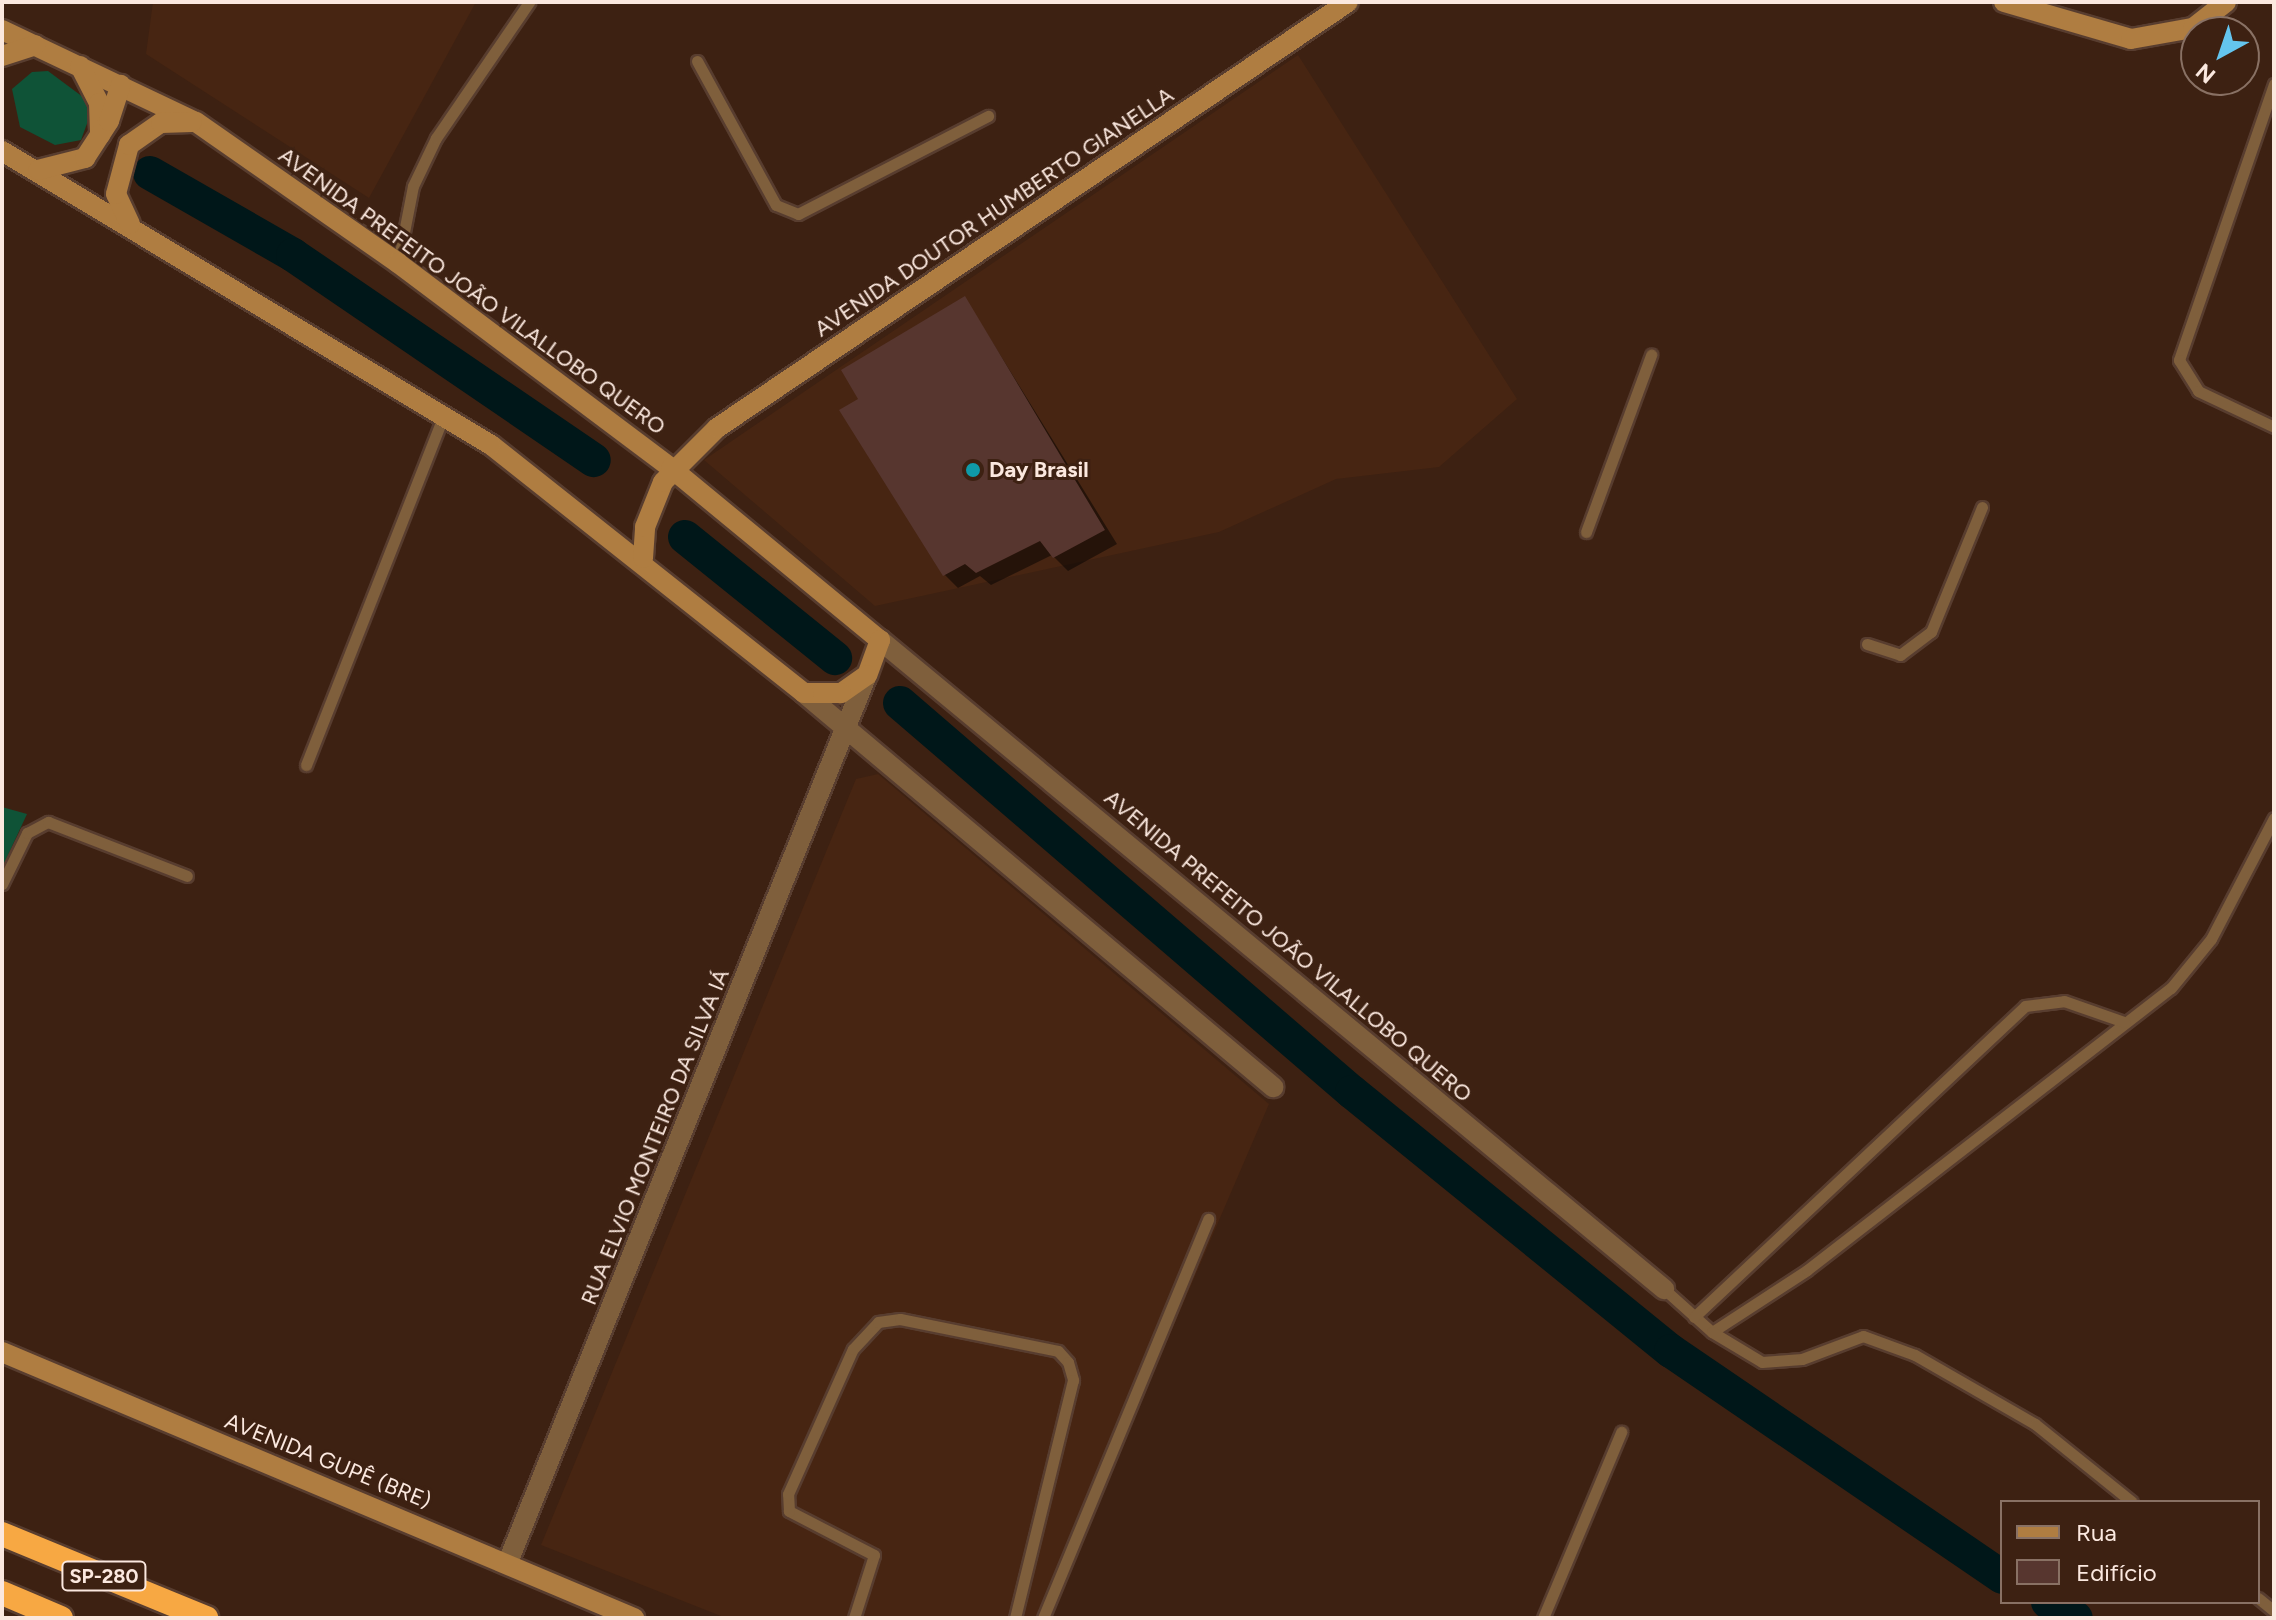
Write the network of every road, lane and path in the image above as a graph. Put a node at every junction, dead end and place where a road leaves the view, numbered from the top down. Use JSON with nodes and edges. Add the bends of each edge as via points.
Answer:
{"nodes":[{"id":1,"x":529,"y":2,"type":"edge"},
{"id":2,"x":1348,"y":2,"type":"edge"},
{"id":3,"x":2004,"y":2,"type":"edge"},
{"id":4,"x":2226,"y":2,"type":"edge"},
{"id":5,"x":2,"y":30,"type":"edge"},
{"id":6,"x":35,"y":45,"type":"junction"},
{"id":7,"x":2,"y":56,"type":"edge"},
{"id":8,"x":697,"y":61,"type":"dead end"},
{"id":9,"x":80,"y":66,"type":"junction"},
{"id":10,"x":2274,"y":84,"type":"edge"},
{"id":11,"x":121,"y":85,"type":"junction"},
{"id":12,"x":988,"y":116,"type":"dead end"},
{"id":13,"x":196,"y":122,"type":"junction"},
{"id":14,"x":99,"y":139,"type":"junction"},
{"id":15,"x":2,"y":151,"type":"edge"},
{"id":16,"x":38,"y":170,"type":"junction"},
{"id":17,"x":132,"y":227,"type":"junction"},
{"id":18,"x":398,"y":263,"type":"junction"},
{"id":19,"x":1651,"y":355,"type":"dead end"},
{"id":20,"x":444,"y":415,"type":"junction"},
{"id":21,"x":2274,"y":427,"type":"edge"},
{"id":22,"x":671,"y":468,"type":"junction"},
{"id":23,"x":1982,"y":507,"type":"dead end"},
{"id":24,"x":1586,"y":532,"type":"dead end"},
{"id":25,"x":643,"y":558,"type":"junction"},
{"id":26,"x":880,"y":640,"type":"junction"},
{"id":27,"x":1867,"y":644,"type":"dead end"},
{"id":28,"x":867,"y":675,"type":"junction"},
{"id":29,"x":804,"y":693,"type":"junction"},
{"id":30,"x":846,"y":730,"type":"junction"},
{"id":31,"x":306,"y":765,"type":"dead end"},
{"id":32,"x":2274,"y":818,"type":"edge"},
{"id":33,"x":187,"y":876,"type":"dead end"},
{"id":34,"x":2,"y":884,"type":"edge"},
{"id":35,"x":2124,"y":1022,"type":"junction"},
{"id":36,"x":1273,"y":1087,"type":"dead end"},
{"id":37,"x":1208,"y":1219,"type":"dead end"},
{"id":38,"x":1664,"y":1289,"type":"joint"},
{"id":39,"x":1694,"y":1317,"type":"junction"},
{"id":40,"x":1712,"y":1332,"type":"junction"},
{"id":41,"x":2,"y":1352,"type":"edge"},
{"id":42,"x":1621,"y":1432,"type":"dead end"},
{"id":43,"x":2130,"y":1500,"type":"edge"},
{"id":44,"x":2,"y":1534,"type":"edge"},
{"id":45,"x":508,"y":1562,"type":"junction"},
{"id":46,"x":2,"y":1593,"type":"edge"},
{"id":47,"x":61,"y":1618,"type":"edge"},
{"id":48,"x":206,"y":1618,"type":"edge"},
{"id":49,"x":634,"y":1618,"type":"edge"},
{"id":50,"x":854,"y":1618,"type":"edge"},
{"id":51,"x":1015,"y":1618,"type":"edge"},
{"id":52,"x":1043,"y":1618,"type":"edge"},
{"id":53,"x":1543,"y":1618,"type":"edge"}],
"edges":[{"from":1,"to":18,"type":"lane","via":[[436,138],[413,186]]},
{"from":2,"to":22,"type":"main road","name":"AVENIDA DOUTOR HUMBERTO GIANELLA","via":[[717,428]]},
{"from":3,"to":4,"type":"main road","via":[[2131,39],[2193,28]]},
{"from":5,"to":6,"type":"main road","name":"AVENIDA PREFEITO JOÃO VILALLOBO QUERO"},
{"from":6,"to":7,"type":"main road"},
{"from":6,"to":9,"type":"main road","name":"AVENIDA PREFEITO JOÃO VILALLOBO QUERO"},
{"from":8,"to":12,"type":"lane","via":[[776,205],[798,214]]},
{"from":9,"to":11,"type":"main road","name":"AVENIDA PREFEITO JOÃO VILALLOBO QUERO"},
{"from":9,"to":14,"type":"main road","via":[[99,103]]},
{"from":10,"to":21,"type":"lane","via":[[2179,360],[2198,391]]},
{"from":11,"to":13,"type":"main road","name":"AVENIDA PREFEITO JOÃO VILALLOBO QUERO"},
{"from":11,"to":14,"type":"main road"},
{"from":13,"to":17,"type":"main road","via":[[161,123],[129,145],[116,194]]},
{"from":13,"to":18,"type":"main road","name":"AVENIDA PREFEITO JOÃO VILALLOBO QUERO"},
{"from":14,"to":16,"type":"main road","via":[[76,163]]},
{"from":15,"to":16,"type":"main road"},
{"from":16,"to":17,"type":"main road"},
{"from":17,"to":20,"type":"main road"},
{"from":18,"to":22,"type":"main road","name":"AVENIDA PREFEITO JOÃO VILALLOBO QUERO"},
{"from":19,"to":24,"type":"lane"},
{"from":20,"to":25,"type":"main road"},
{"from":20,"to":31,"type":"lane"},
{"from":22,"to":25,"type":"main road","via":[[645,527]]},
{"from":22,"to":26,"type":"main road","name":"AVENIDA PREFEITO JOÃO VILALLOBO QUERO"},
{"from":23,"to":27,"type":"lane","via":[[1931,632],[1900,655]]},
{"from":25,"to":29,"type":"main road"},
{"from":26,"to":28,"type":"main road"},
{"from":26,"to":38,"type":"street","name":"AVENIDA PREFEITO JOÃO VILALLOBO QUERO"},
{"from":28,"to":29,"type":"main road","via":[[841,693]]},
{"from":28,"to":30,"type":"street"},
{"from":29,"to":30,"type":"street"},
{"from":30,"to":36,"type":"street"},
{"from":30,"to":45,"type":"street","name":"RUA ELVIO MONTEIRO DA SILVA IÁ"},
{"from":32,"to":35,"type":"lane","via":[[2211,939],[2171,988]]},
{"from":33,"to":34,"type":"lane","via":[[48,822],[27,833]]},
{"from":35,"to":39,"type":"lane","via":[[2064,1001],[2025,1006],[1997,1026]]},
{"from":35,"to":40,"type":"lane","via":[[1795,1279]]},
{"from":37,"to":52,"type":"lane"},
{"from":38,"to":39,"type":"lane"},
{"from":39,"to":40,"type":"lane"},
{"from":40,"to":43,"type":"lane","via":[[1762,1362],[1802,1359],[1863,1336],[1915,1355],[2035,1424]]},
{"from":41,"to":45,"type":"main road","name":"AVENIDA GUPÊ (BRE)"},
{"from":42,"to":53,"type":"lane"},
{"from":44,"to":48,"type":"highway","number":"SP-280"},
{"from":45,"to":49,"type":"main road","name":"AVENIDA GUPÊ (BRE)"},
{"from":46,"to":47,"type":"highway","number":"SP-280"},
{"from":50,"to":51,"type":"lane","via":[[874,1555],[789,1511],[788,1494],[853,1349],[878,1322],[900,1319],[1058,1351],[1068,1362],[1073,1380]]}]}
